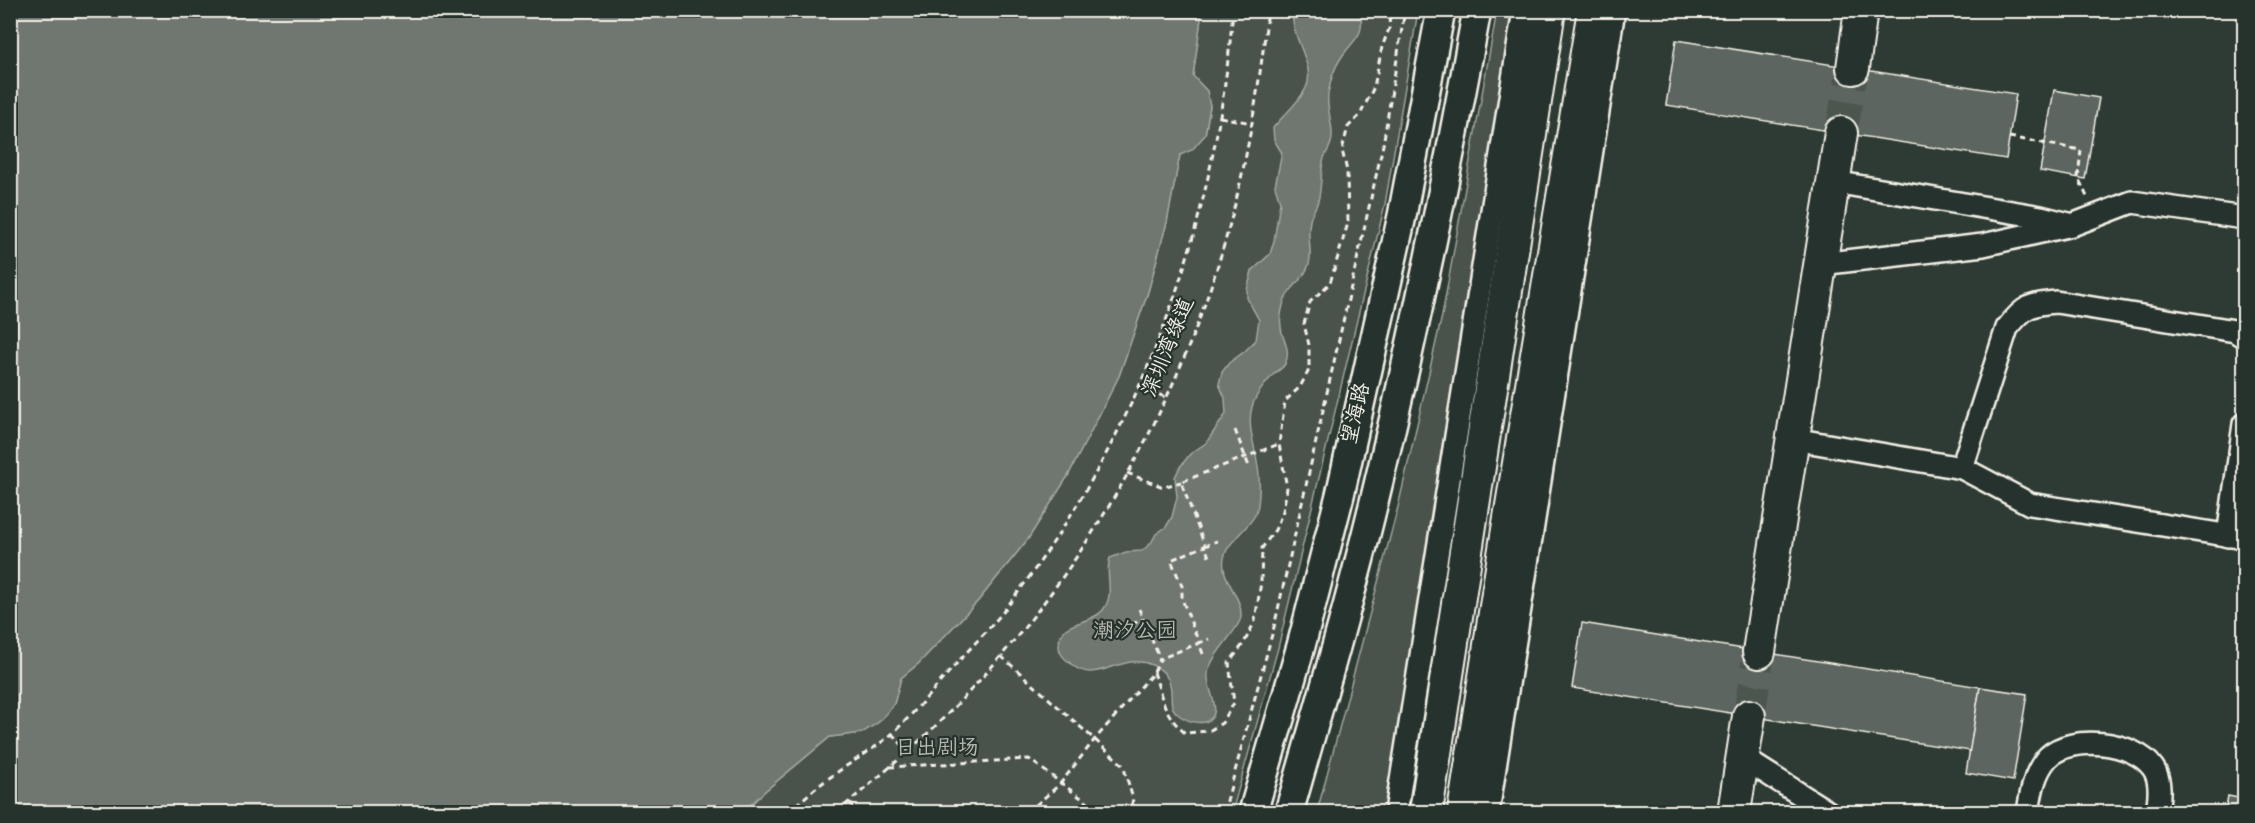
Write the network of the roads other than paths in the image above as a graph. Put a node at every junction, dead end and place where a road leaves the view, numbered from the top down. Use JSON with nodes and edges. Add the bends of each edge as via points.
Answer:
{"nodes":[{"id":1,"x":1441,"y":10,"type":"edge"},
{"id":2,"x":1477,"y":10,"type":"edge"},
{"id":3,"x":1524,"y":10,"type":"edge"},
{"id":4,"x":1549,"y":10,"type":"edge"},
{"id":5,"x":1594,"y":10,"type":"edge"},
{"id":6,"x":1614,"y":10,"type":"edge"},
{"id":7,"x":1862,"y":10,"type":"edge"},
{"id":8,"x":1852,"y":68,"type":"tunnel mouth"},
{"id":9,"x":1841,"y":133,"type":"tunnel mouth"},
{"id":10,"x":1834,"y":182,"type":"junction"},
{"id":11,"x":2244,"y":218,"type":"edge"},
{"id":12,"x":2072,"y":225,"type":"junction"},
{"id":13,"x":1821,"y":264,"type":"junction"},
{"id":14,"x":2244,"y":337,"type":"edge"},
{"id":15,"x":2244,"y":424,"type":"edge"},
{"id":16,"x":1793,"y":439,"type":"junction"},
{"id":17,"x":1962,"y":468,"type":"junction"},
{"id":18,"x":2236,"y":537,"type":"edge"},
{"id":19,"x":1759,"y":652,"type":"tunnel mouth"},
{"id":20,"x":1749,"y":716,"type":"tunnel mouth"},
{"id":21,"x":1743,"y":758,"type":"junction"},
{"id":22,"x":1253,"y":813,"type":"edge"},
{"id":23,"x":1289,"y":813,"type":"edge"},
{"id":24,"x":1396,"y":813,"type":"edge"},
{"id":25,"x":1426,"y":813,"type":"edge"},
{"id":26,"x":1464,"y":813,"type":"edge"},
{"id":27,"x":1488,"y":813,"type":"edge"},
{"id":28,"x":1734,"y":813,"type":"edge"},
{"id":29,"x":1828,"y":813,"type":"edge"},
{"id":30,"x":2028,"y":813,"type":"edge"},
{"id":31,"x":2157,"y":813,"type":"edge"}],
"edges":[{"from":1,"to":22,"type":"main road","name":"望海路","via":[[1402,216],[1340,495]]},
{"from":2,"to":23,"type":"main road","name":"望海路","via":[[1437,224],[1378,486]]},
{"from":3,"to":24,"type":"lane"},
{"from":4,"to":25,"type":"highway"},
{"from":5,"to":26,"type":"highway"},
{"from":6,"to":27,"type":"lane"},
{"from":7,"to":8,"type":"highway"},
{"from":9,"to":10,"type":"highway"},
{"from":10,"to":12,"type":"lane"},
{"from":10,"to":13,"type":"highway"},
{"from":11,"to":12,"type":"lane","via":[[2132,202]]},
{"from":12,"to":13,"type":"lane","via":[[1983,245]]},
{"from":13,"to":16,"type":"highway"},
{"from":14,"to":17,"type":"lane","via":[[2235,331],[2056,302],[2035,303],[2021,309],[2003,338]]},
{"from":15,"to":18,"type":"lane"},
{"from":16,"to":17,"type":"lane"},
{"from":16,"to":19,"type":"highway"},
{"from":17,"to":18,"type":"lane","via":[[2030,504]]},
{"from":20,"to":21,"type":"highway"},
{"from":21,"to":28,"type":"highway"},
{"from":21,"to":29,"type":"lane"},
{"from":30,"to":31,"type":"lane","via":[[2035,778],[2048,758],[2066,746],[2094,743],[2123,748],[2146,760],[2159,786]]}]}
